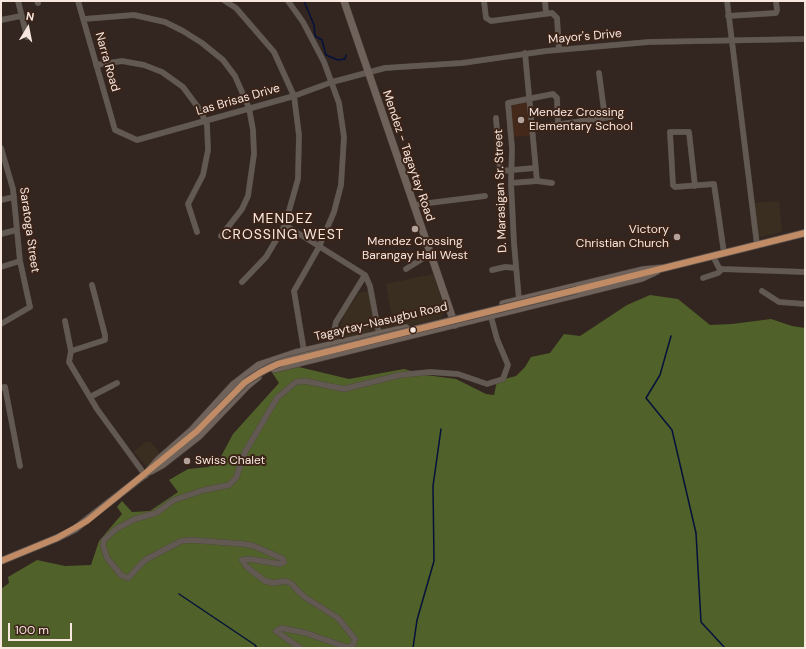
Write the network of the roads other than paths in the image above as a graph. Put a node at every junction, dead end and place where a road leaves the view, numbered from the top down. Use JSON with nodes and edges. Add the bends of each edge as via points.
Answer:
{"nodes":[{"id":1,"x":18,"y":1,"type":"edge"},
{"id":2,"x":78,"y":1,"type":"edge"},
{"id":3,"x":225,"y":1,"type":"edge"},
{"id":4,"x":288,"y":1,"type":"edge"},
{"id":5,"x":344,"y":1,"type":"edge"},
{"id":6,"x":484,"y":1,"type":"edge"},
{"id":7,"x":544,"y":1,"type":"edge"},
{"id":8,"x":727,"y":1,"type":"edge"},
{"id":9,"x":776,"y":1,"type":"edge"},
{"id":10,"x":546,"y":13,"type":"junction"},
{"id":11,"x":21,"y":16,"type":"junction"},
{"id":12,"x":728,"y":16,"type":"junction"},
{"id":13,"x":84,"y":19,"type":"junction"},
{"id":14,"x":1,"y":20,"type":"edge"},
{"id":15,"x":27,"y":37,"type":"dead end"},
{"id":16,"x":805,"y":38,"type":"edge"},
{"id":17,"x":730,"y":39,"type":"junction"},
{"id":18,"x":559,"y":50,"type":"junction"},
{"id":19,"x":525,"y":54,"type":"junction"},
{"id":20,"x":96,"y":65,"type":"junction"},
{"id":21,"x":368,"y":72,"type":"junction"},
{"id":22,"x":599,"y":73,"type":"dead end"},
{"id":23,"x":332,"y":82,"type":"junction"},
{"id":24,"x":294,"y":96,"type":"junction"},
{"id":25,"x":530,"y":100,"type":"junction"},
{"id":26,"x":249,"y":108,"type":"junction"},
{"id":27,"x":611,"y":117,"type":"dead end"},
{"id":28,"x":496,"y":118,"type":"dead end"},
{"id":29,"x":605,"y":118,"type":"junction"},
{"id":30,"x":205,"y":121,"type":"junction"},
{"id":31,"x":558,"y":124,"type":"junction"},
{"id":32,"x":533,"y":128,"type":"junction"},
{"id":33,"x":115,"y":130,"type":"joint"},
{"id":34,"x":1,"y":148,"type":"edge"},
{"id":35,"x":4,"y":166,"type":"edge"},
{"id":36,"x":535,"y":168,"type":"junction"},
{"id":37,"x":512,"y":169,"type":"junction"},
{"id":38,"x":537,"y":181,"type":"junction"},
{"id":39,"x":511,"y":183,"type":"junction"},
{"id":40,"x":552,"y":183,"type":"dead end"},
{"id":41,"x":695,"y":186,"type":"junction"},
{"id":42,"x":485,"y":196,"type":"dead end"},
{"id":43,"x":14,"y":197,"type":"junction"},
{"id":44,"x":1,"y":200,"type":"edge"},
{"id":45,"x":413,"y":205,"type":"junction"},
{"id":46,"x":285,"y":226,"type":"junction"},
{"id":47,"x":16,"y":230,"type":"junction"},
{"id":48,"x":197,"y":232,"type":"dead end"},
{"id":49,"x":805,"y":233,"type":"edge"},
{"id":50,"x":1,"y":234,"type":"edge"},
{"id":51,"x":221,"y":236,"type":"dead end"},
{"id":52,"x":757,"y":245,"type":"junction"},
{"id":53,"x":319,"y":247,"type":"junction"},
{"id":54,"x":724,"y":253,"type":"junction"},
{"id":55,"x":430,"y":254,"type":"junction"},
{"id":56,"x":713,"y":256,"type":"junction"},
{"id":57,"x":20,"y":261,"type":"junction"},
{"id":58,"x":1,"y":267,"type":"edge"},
{"id":59,"x":516,"y":268,"type":"junction"},
{"id":60,"x":663,"y":268,"type":"junction"},
{"id":61,"x":722,"y":269,"type":"junction"},
{"id":62,"x":406,"y":270,"type":"dead end"},
{"id":63,"x":492,"y":270,"type":"dead end"},
{"id":64,"x":805,"y":272,"type":"edge"},
{"id":65,"x":365,"y":275,"type":"junction"},
{"id":66,"x":703,"y":278,"type":"dead end"},
{"id":67,"x":242,"y":282,"type":"dead end"},
{"id":68,"x":92,"y":285,"type":"dead end"},
{"id":69,"x":762,"y":291,"type":"dead end"},
{"id":70,"x":519,"y":300,"type":"junction"},
{"id":71,"x":805,"y":304,"type":"edge"},
{"id":72,"x":489,"y":308,"type":"junction"},
{"id":73,"x":491,"y":316,"type":"junction"},
{"id":74,"x":452,"y":317,"type":"junction"},
{"id":75,"x":65,"y":321,"type":"dead end"},
{"id":76,"x":1,"y":324,"type":"edge"},
{"id":77,"x":455,"y":325,"type":"junction"},
{"id":78,"x":379,"y":334,"type":"junction"},
{"id":79,"x":332,"y":345,"type":"junction"},
{"id":80,"x":71,"y":351,"type":"junction"},
{"id":81,"x":304,"y":351,"type":"junction"},
{"id":82,"x":117,"y":383,"type":"dead end"},
{"id":83,"x":1,"y":388,"type":"edge"},
{"id":84,"x":90,"y":397,"type":"junction"},
{"id":85,"x":20,"y":466,"type":"dead end"},
{"id":86,"x":145,"y":474,"type":"junction"},
{"id":87,"x":1,"y":561,"type":"edge"},
{"id":88,"x":300,"y":648,"type":"edge"}],
"edges":[{"from":1,"to":11,"type":"street"},
{"from":2,"to":13,"type":"street","name":"Narra Road"},
{"from":3,"to":24,"type":"street","via":[[236,8],[270,45]]},
{"from":4,"to":23,"type":"street","via":[[313,40]]},
{"from":5,"to":21,"type":"main road","name":"Mendez - Tagaytay Road"},
{"from":6,"to":10,"type":"street","via":[[486,18],[491,21]]},
{"from":7,"to":10,"type":"street"},
{"from":8,"to":12,"type":"street"},
{"from":9,"to":12,"type":"street","via":[[776,12]]},
{"from":10,"to":18,"type":"street","via":[[552,13],[557,18]]},
{"from":11,"to":14,"type":"street"},
{"from":11,"to":15,"type":"street"},
{"from":12,"to":17,"type":"street"},
{"from":13,"to":20,"type":"street","name":"Narra Road"},
{"from":13,"to":26,"type":"street","via":[[134,15],[165,22],[183,30],[223,60],[235,76]]},
{"from":16,"to":17,"type":"street","name":"Mayor's Drive"},
{"from":17,"to":18,"type":"street","name":"Mayor's Drive","via":[[649,42]]},
{"from":17,"to":52,"type":"street"},
{"from":18,"to":19,"type":"street","name":"Mayor's Drive"},
{"from":19,"to":21,"type":"street","name":"Mayor's Drive","via":[[462,63],[385,68]]},
{"from":19,"to":25,"type":"street"},
{"from":20,"to":30,"type":"street","via":[[122,61],[162,72],[183,87]]},
{"from":20,"to":33,"type":"street","name":"Narra Road"},
{"from":21,"to":23,"type":"street","name":"Las Brisas Drive"},
{"from":21,"to":45,"type":"main road","name":"Mendez - Tagaytay Road"},
{"from":22,"to":29,"type":"street"},
{"from":23,"to":24,"type":"street","name":"Las Brisas Drive"},
{"from":23,"to":53,"type":"street","via":[[343,123],[343,172],[334,212]]},
{"from":24,"to":26,"type":"street","name":"Las Brisas Drive"},
{"from":24,"to":46,"type":"street","via":[[299,135],[299,171]]},
{"from":25,"to":31,"type":"street","via":[[556,95]]},
{"from":25,"to":32,"type":"street"},
{"from":25,"to":37,"type":"street","name":"D. Marasigan Sr. Street","via":[[508,103]]},
{"from":26,"to":30,"type":"street","name":"Las Brisas Drive"},
{"from":26,"to":51,"type":"street","via":[[254,154],[248,196],[242,209]]},
{"from":27,"to":29,"type":"street"},
{"from":28,"to":37,"type":"street","via":[[500,171]]},
{"from":29,"to":31,"type":"street"},
{"from":30,"to":33,"type":"street","name":"Las Brisas Drive","via":[[137,140]]},
{"from":30,"to":48,"type":"street","via":[[208,150],[203,175],[188,204]]},
{"from":31,"to":32,"type":"street"},
{"from":32,"to":36,"type":"street"},
{"from":34,"to":35,"type":"street","name":"Saratoga Street"},
{"from":35,"to":43,"type":"street","name":"Saratoga Street"},
{"from":36,"to":37,"type":"street"},
{"from":36,"to":38,"type":"street"},
{"from":37,"to":39,"type":"street","name":"D. Marasigan Sr. Street"},
{"from":38,"to":39,"type":"street"},
{"from":38,"to":40,"type":"street"},
{"from":39,"to":59,"type":"street","name":"D. Marasigan Sr. Street"},
{"from":41,"to":41,"type":"street","via":[[673,185],[670,132],[689,132]]},
{"from":41,"to":54,"type":"street","via":[[715,186]]},
{"from":42,"to":45,"type":"street"},
{"from":43,"to":44,"type":"street"},
{"from":43,"to":47,"type":"street","name":"Saratoga Street"},
{"from":45,"to":55,"type":"main road","name":"Mendez - Tagaytay Road"},
{"from":46,"to":53,"type":"street"},
{"from":46,"to":67,"type":"street","via":[[266,257]]},
{"from":47,"to":50,"type":"street"},
{"from":47,"to":57,"type":"street","name":"Saratoga Street"},
{"from":49,"to":52,"type":"main road","name":"Tagaytay-Nasugbu Road"},
{"from":52,"to":54,"type":"main road","name":"Tagaytay-Nasugbu Road"},
{"from":53,"to":65,"type":"street"},
{"from":53,"to":81,"type":"street","via":[[294,291]]},
{"from":54,"to":56,"type":"main road","name":"Tagaytay-Nasugbu Road"},
{"from":55,"to":62,"type":"street"},
{"from":55,"to":74,"type":"main road","name":"Mendez - Tagaytay Road"},
{"from":56,"to":60,"type":"main road","name":"Tagaytay-Nasugbu Road"},
{"from":56,"to":61,"type":"street"},
{"from":57,"to":58,"type":"street"},
{"from":57,"to":76,"type":"street","name":"Saratoga Street","via":[[30,307]]},
{"from":59,"to":63,"type":"street"},
{"from":59,"to":70,"type":"street","name":"D. Marasigan Sr. Street"},
{"from":60,"to":70,"type":"main road","name":"Tagaytay-Nasugbu Road","via":[[643,270]]},
{"from":60,"to":73,"type":"main road","name":"Tagaytay-Nasugbu Road","via":[[642,278]]},
{"from":60,"to":86,"type":"main road","name":"Tagaytay-Nasugbu Road","bridge":true,"via":[[285,361],[248,380],[197,431]]},
{"from":61,"to":64,"type":"street"},
{"from":61,"to":66,"type":"street","via":[[718,274]]},
{"from":65,"to":78,"type":"street","via":[[370,286]]},
{"from":65,"to":79,"type":"street","via":[[336,322]]},
{"from":68,"to":80,"type":"street","via":[[105,340]]},
{"from":69,"to":71,"type":"street","via":[[779,302]]},
{"from":70,"to":72,"type":"main road","name":"Tagaytay-Nasugbu Road"},
{"from":72,"to":73,"type":"street"},
{"from":72,"to":74,"type":"main road","name":"Tagaytay-Nasugbu Road"},
{"from":73,"to":77,"type":"main road","name":"Tagaytay-Nasugbu Road"},
{"from":73,"to":88,"type":"street","via":[[508,365],[503,379],[486,384],[458,374],[430,372],[344,389],[305,381],[296,382],[277,398],[245,452],[236,478],[229,486],[204,490],[174,500],[156,513],[116,529],[104,540],[107,558],[121,575],[128,578],[145,560],[181,541],[249,545],[283,559],[284,562],[280,564],[242,560],[247,568],[265,581],[285,581],[292,584],[306,598],[338,618],[355,640],[352,647],[346,647],[306,633],[281,628],[276,631]]},
{"from":74,"to":77,"type":"main road","name":"Mendez - Tagaytay Road"},
{"from":74,"to":78,"type":"main road","name":"Tagaytay-Nasugbu Road"},
{"from":75,"to":80,"type":"street"},
{"from":77,"to":86,"type":"main road","name":"Tagaytay-Nasugbu Road","via":[[270,370],[246,386],[199,436],[181,451]]},
{"from":78,"to":79,"type":"main road","name":"Tagaytay-Nasugbu Road"},
{"from":79,"to":81,"type":"main road","name":"Tagaytay-Nasugbu Road"},
{"from":80,"to":84,"type":"street","via":[[69,362]]},
{"from":81,"to":86,"type":"main road","name":"Tagaytay-Nasugbu Road","via":[[268,361],[242,376],[192,430]]},
{"from":82,"to":84,"type":"street"},
{"from":83,"to":85,"type":"street","via":[[5,387]]},
{"from":84,"to":86,"type":"street","via":[[120,443]]},
{"from":86,"to":87,"type":"main road","name":"Tagaytay-Nasugbu Road","via":[[75,529]]}]}
